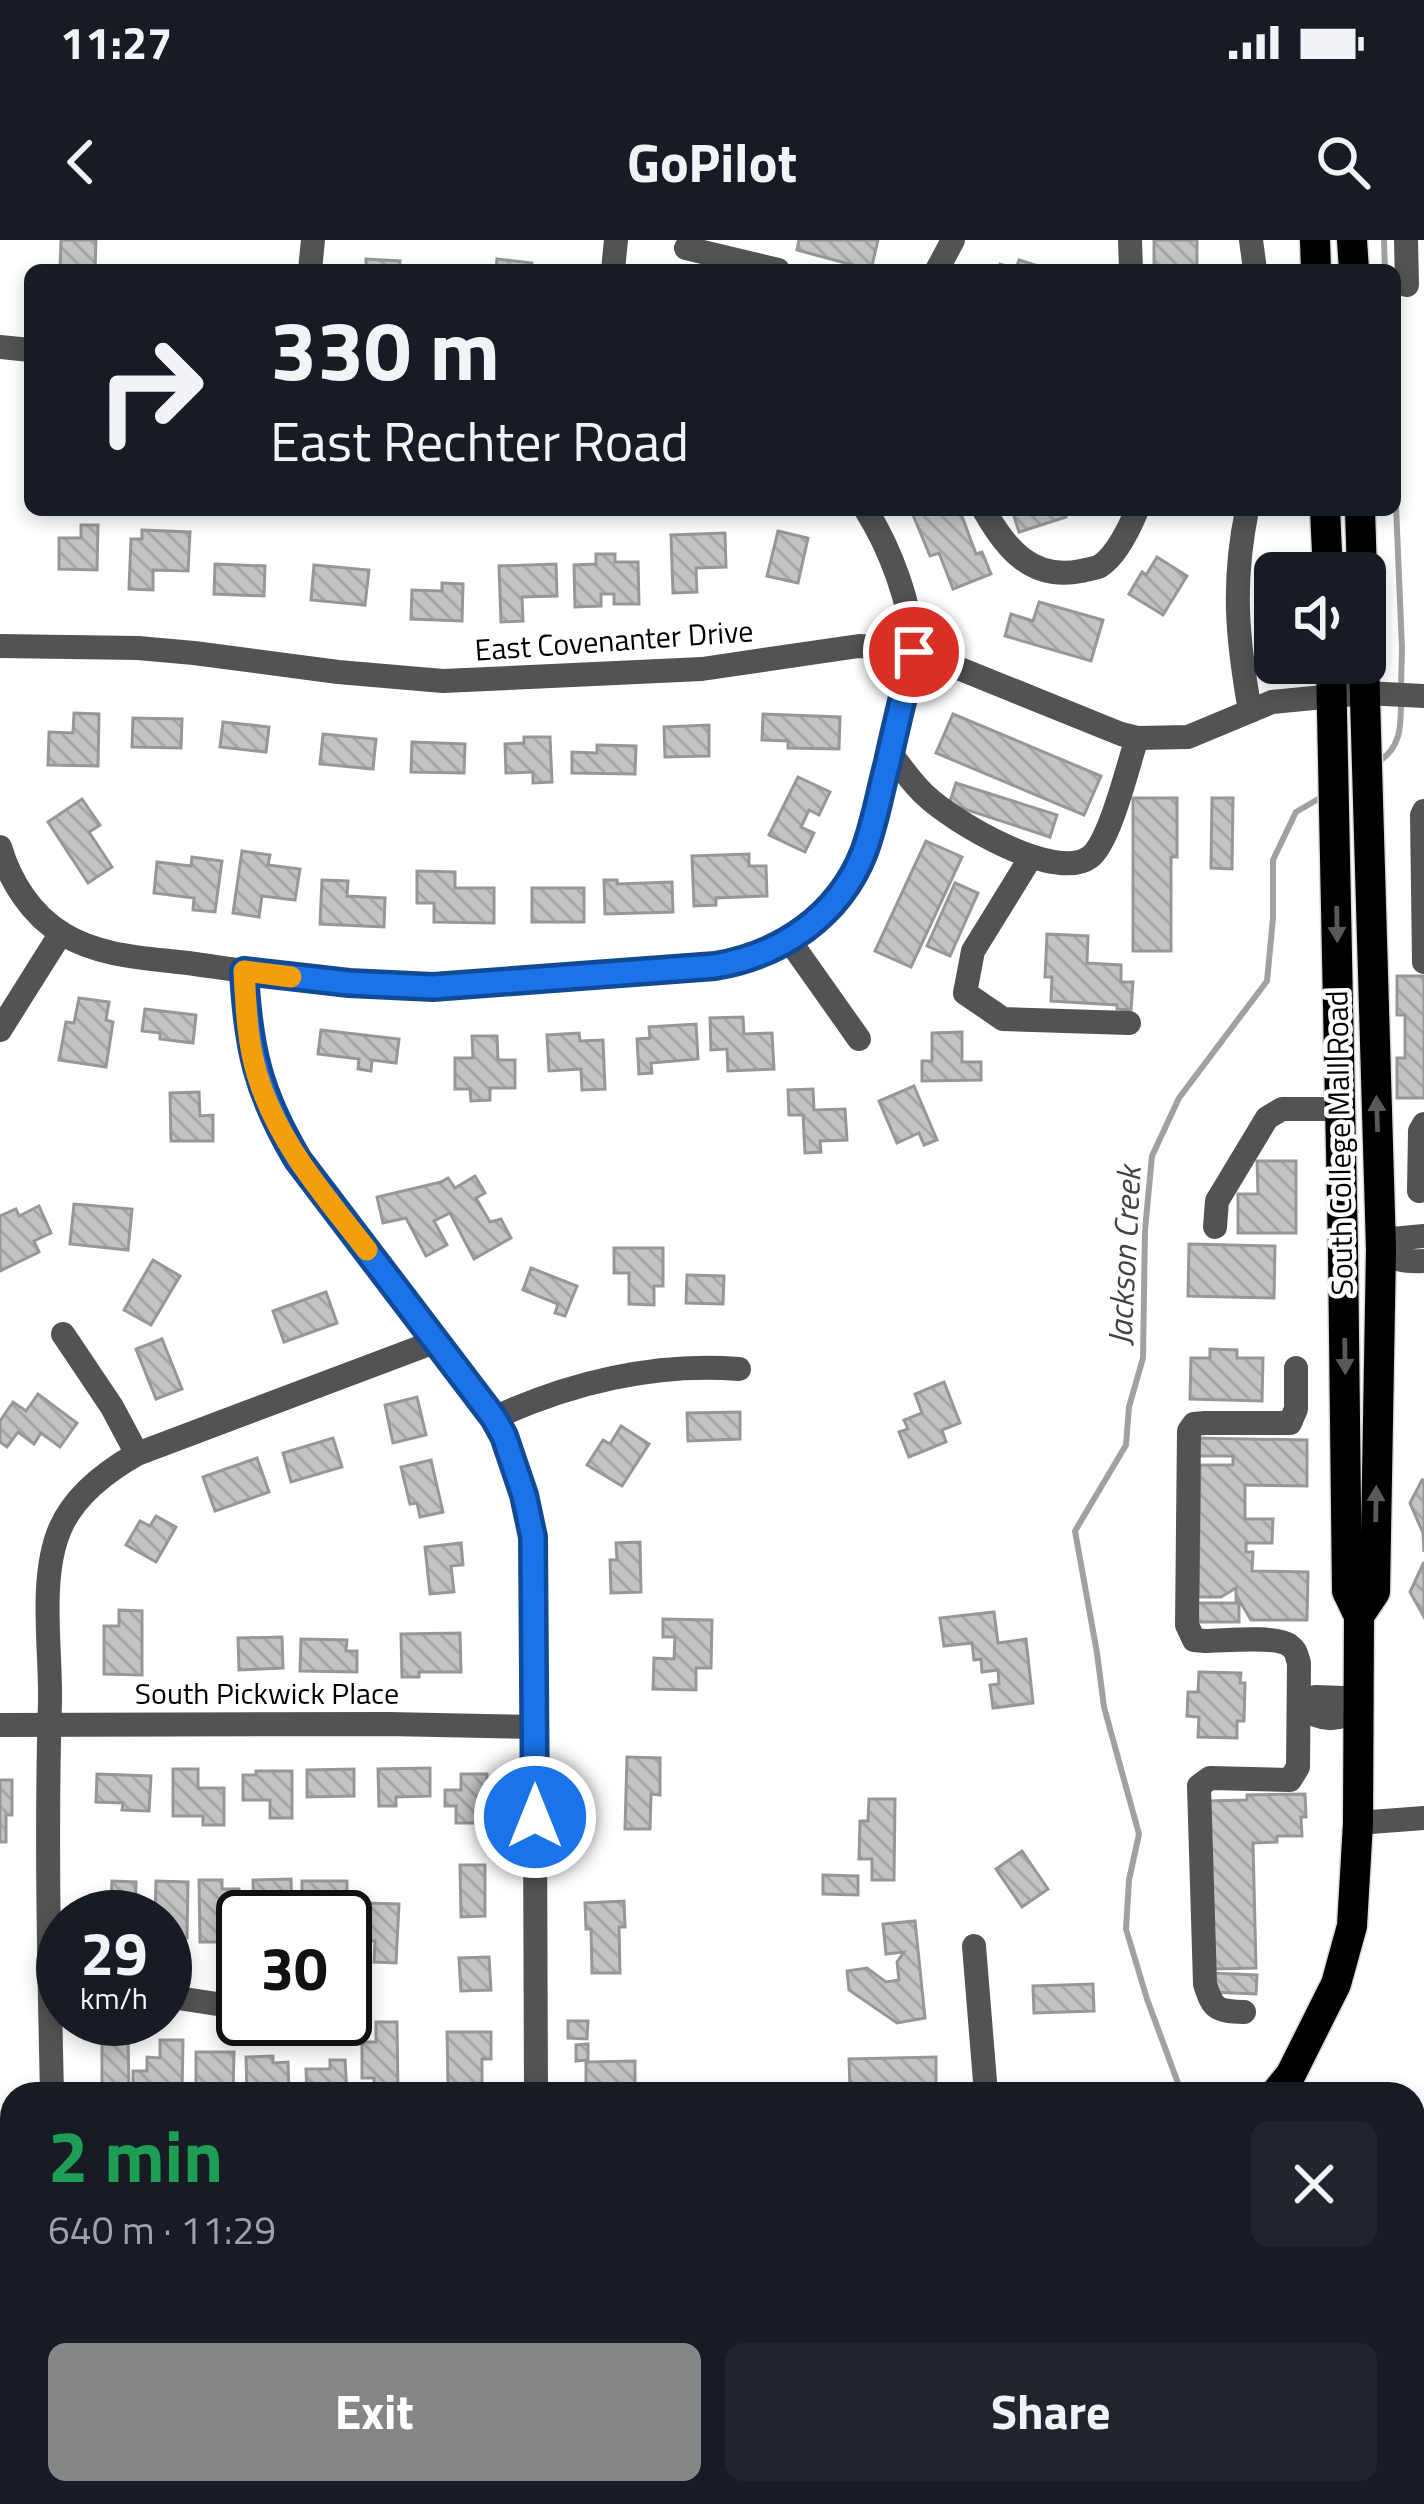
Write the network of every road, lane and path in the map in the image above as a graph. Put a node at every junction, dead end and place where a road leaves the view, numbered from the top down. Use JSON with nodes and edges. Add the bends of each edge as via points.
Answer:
{"nodes":[{"id":1,"x":1406,"y":240,"type":"edge"},
{"id":2,"x":686,"y":248,"type":"dead end"},
{"id":3,"x":753,"y":264,"type":"edge"},
{"id":4,"x":1406,"y":285,"type":"edge"},
{"id":5,"x":869,"y":516,"type":"edge"},
{"id":6,"x":988,"y":516,"type":"edge"},
{"id":7,"x":1134,"y":516,"type":"edge"},
{"id":8,"x":1246,"y":516,"type":"edge"},
{"id":9,"x":1325,"y":516,"type":"edge"},
{"id":10,"x":1360,"y":516,"type":"edge"},
{"id":11,"x":1327,"y":552,"type":"edge"},
{"id":12,"x":1361,"y":552,"type":"edge"},
{"id":13,"x":0,"y":646,"type":"edge"},
{"id":14,"x":914,"y":652,"type":"junction"},
{"id":15,"x":1332,"y":684,"type":"edge"},
{"id":16,"x":1368,"y":684,"type":"edge"},
{"id":17,"x":1371,"y":684,"type":"edge"},
{"id":18,"x":1375,"y":684,"type":"edge"},
{"id":19,"x":1332,"y":696,"type":"junction"},
{"id":20,"x":1420,"y":696,"type":"edge"},
{"id":21,"x":1250,"y":711,"type":"junction"},
{"id":22,"x":1137,"y":738,"type":"junction"},
{"id":23,"x":890,"y":752,"type":"junction"},
{"id":24,"x":1424,"y":811,"type":"edge"},
{"id":25,"x":0,"y":847,"type":"edge"},
{"id":26,"x":1031,"y":857,"type":"junction"},
{"id":27,"x":61,"y":933,"type":"junction"},
{"id":28,"x":789,"y":940,"type":"junction"},
{"id":29,"x":1424,"y":962,"type":"edge"},
{"id":30,"x":244,"y":971,"type":"junction"},
{"id":31,"x":1129,"y":1023,"type":"dead end"},
{"id":32,"x":0,"y":1030,"type":"edge"},
{"id":33,"x":859,"y":1039,"type":"dead end"},
{"id":34,"x":1340,"y":1109,"type":"junction"},
{"id":35,"x":1424,"y":1124,"type":"edge"},
{"id":36,"x":1424,"y":1190,"type":"edge"},
{"id":37,"x":1215,"y":1227,"type":"dead end"},
{"id":38,"x":1424,"y":1236,"type":"edge"},
{"id":39,"x":1343,"y":1249,"type":"junction"},
{"id":40,"x":1381,"y":1249,"type":"junction"},
{"id":41,"x":1424,"y":1262,"type":"edge"},
{"id":42,"x":63,"y":1334,"type":"dead end"},
{"id":43,"x":437,"y":1341,"type":"junction"},
{"id":44,"x":1296,"y":1368,"type":"dead end"},
{"id":45,"x":739,"y":1369,"type":"dead end"},
{"id":46,"x":494,"y":1418,"type":"junction"},
{"id":47,"x":137,"y":1454,"type":"junction"},
{"id":48,"x":1359,"y":1616,"type":"junction"},
{"id":49,"x":1300,"y":1707,"type":"junction"},
{"id":50,"x":1359,"y":1708,"type":"junction"},
{"id":51,"x":0,"y":1725,"type":"edge"},
{"id":52,"x":48,"y":1726,"type":"junction"},
{"id":53,"x":535,"y":1726,"type":"junction"},
{"id":54,"x":1424,"y":1818,"type":"edge"},
{"id":55,"x":1358,"y":1823,"type":"junction"},
{"id":56,"x":53,"y":1890,"type":"edge"},
{"id":57,"x":974,"y":1946,"type":"dead end"},
{"id":58,"x":1244,"y":2012,"type":"dead end"},
{"id":59,"x":54,"y":2046,"type":"edge"},
{"id":60,"x":52,"y":2082,"type":"edge"},
{"id":61,"x":536,"y":2082,"type":"edge"},
{"id":62,"x":985,"y":2082,"type":"edge"},
{"id":63,"x":1287,"y":2082,"type":"edge"}],
"edges":[{"from":1,"to":4,"type":"street"},
{"from":2,"to":3,"type":"street"},
{"from":5,"to":14,"type":"street","via":[[898,583]]},
{"from":6,"to":7,"type":"street","via":[[1017,556],[1049,574],[1099,567]]},
{"from":8,"to":21,"type":"street","via":[[1236,587]]},
{"from":9,"to":11,"type":"main road"},
{"from":10,"to":12,"type":"main road"},
{"from":13,"to":14,"type":"street","name":"East Covenanter Drive","via":[[157,650],[443,681],[702,669],[859,646]]},
{"from":14,"to":22,"type":"street","name":"East Covenanter Drive"},
{"from":14,"to":23,"type":"street"},
{"from":15,"to":19,"type":"main road","name":"South College Mall Road"},
{"from":16,"to":19,"type":"street","name":"East Covenanter Drive"},
{"from":40,"to":17,"type":"main road","name":"South College Mall Road","one_way":true},
{"from":18,"to":20,"type":"street","name":"East Covenanter Drive"},
{"from":19,"to":21,"type":"street","name":"East Covenanter Drive"},
{"from":19,"to":34,"type":"main road","name":"South College Mall Road","one_way":true},
{"from":21,"to":22,"type":"street","name":"East Covenanter Drive","via":[[1188,736]]},
{"from":22,"to":26,"type":"street","via":[[1102,844],[1087,860],[1066,864]]},
{"from":23,"to":26,"type":"street","via":[[928,798]]},
{"from":23,"to":28,"type":"street","via":[[854,873],[822,915]]},
{"from":24,"to":29,"type":"street"},
{"from":25,"to":27,"type":"street","via":[[25,898]]},
{"from":26,"to":31,"type":"street","via":[[973,951],[965,993],[1003,1019]]},
{"from":27,"to":30,"type":"street","via":[[112,953]]},
{"from":27,"to":32,"type":"street"},
{"from":28,"to":30,"type":"street","via":[[715,966],[433,987]]},
{"from":28,"to":33,"type":"street"},
{"from":30,"to":43,"type":"street","via":[[257,1076],[279,1128]]},
{"from":34,"to":37,"type":"street","via":[[1282,1109],[1268,1118],[1216,1201]]},
{"from":34,"to":39,"type":"main road","name":"South College Mall Road"},
{"from":35,"to":36,"type":"street"},
{"from":38,"to":40,"type":"street","via":[[1392,1239]]},
{"from":39,"to":40,"type":"main road"},
{"from":39,"to":48,"type":"main road","name":"South College Mall Road","one_way":true,"via":[[1347,1591]]},
{"from":40,"to":41,"type":"street"},
{"from":48,"to":40,"type":"main road","name":"South College Mall Road","one_way":true,"via":[[1375,1592]]},
{"from":42,"to":47,"type":"street"},
{"from":43,"to":46,"type":"street"},
{"from":43,"to":47,"type":"street"},
{"from":44,"to":49,"type":"street","via":[[1290,1423],[1205,1423],[1189,1431],[1186,1625],[1193,1640],[1288,1645],[1299,1663]]},
{"from":45,"to":46,"type":"street","via":[[665,1368]]},
{"from":46,"to":53,"type":"street","via":[[531,1516]]},
{"from":47,"to":52,"type":"street","via":[[87,1491],[58,1534]]},
{"from":48,"to":50,"type":"main road","name":"South College Mall Road"},
{"from":49,"to":50,"type":"street","via":[[1328,1718]]},
{"from":49,"to":58,"type":"street","via":[[1298,1767],[1290,1780],[1210,1778],[1199,1786],[1204,1984],[1221,2011]]},
{"from":50,"to":55,"type":"main road","name":"South College Mall Road"},
{"from":51,"to":52,"type":"street","name":"South Pickwick Place"},
{"from":52,"to":53,"type":"street","name":"South Pickwick Place"},
{"from":52,"to":56,"type":"street"},
{"from":53,"to":61,"type":"street"},
{"from":54,"to":55,"type":"street"},
{"from":55,"to":63,"type":"main road","name":"South College Mall Road","via":[[1352,1926],[1336,1984]]},
{"from":57,"to":62,"type":"street"},
{"from":59,"to":60,"type":"street"}]}
